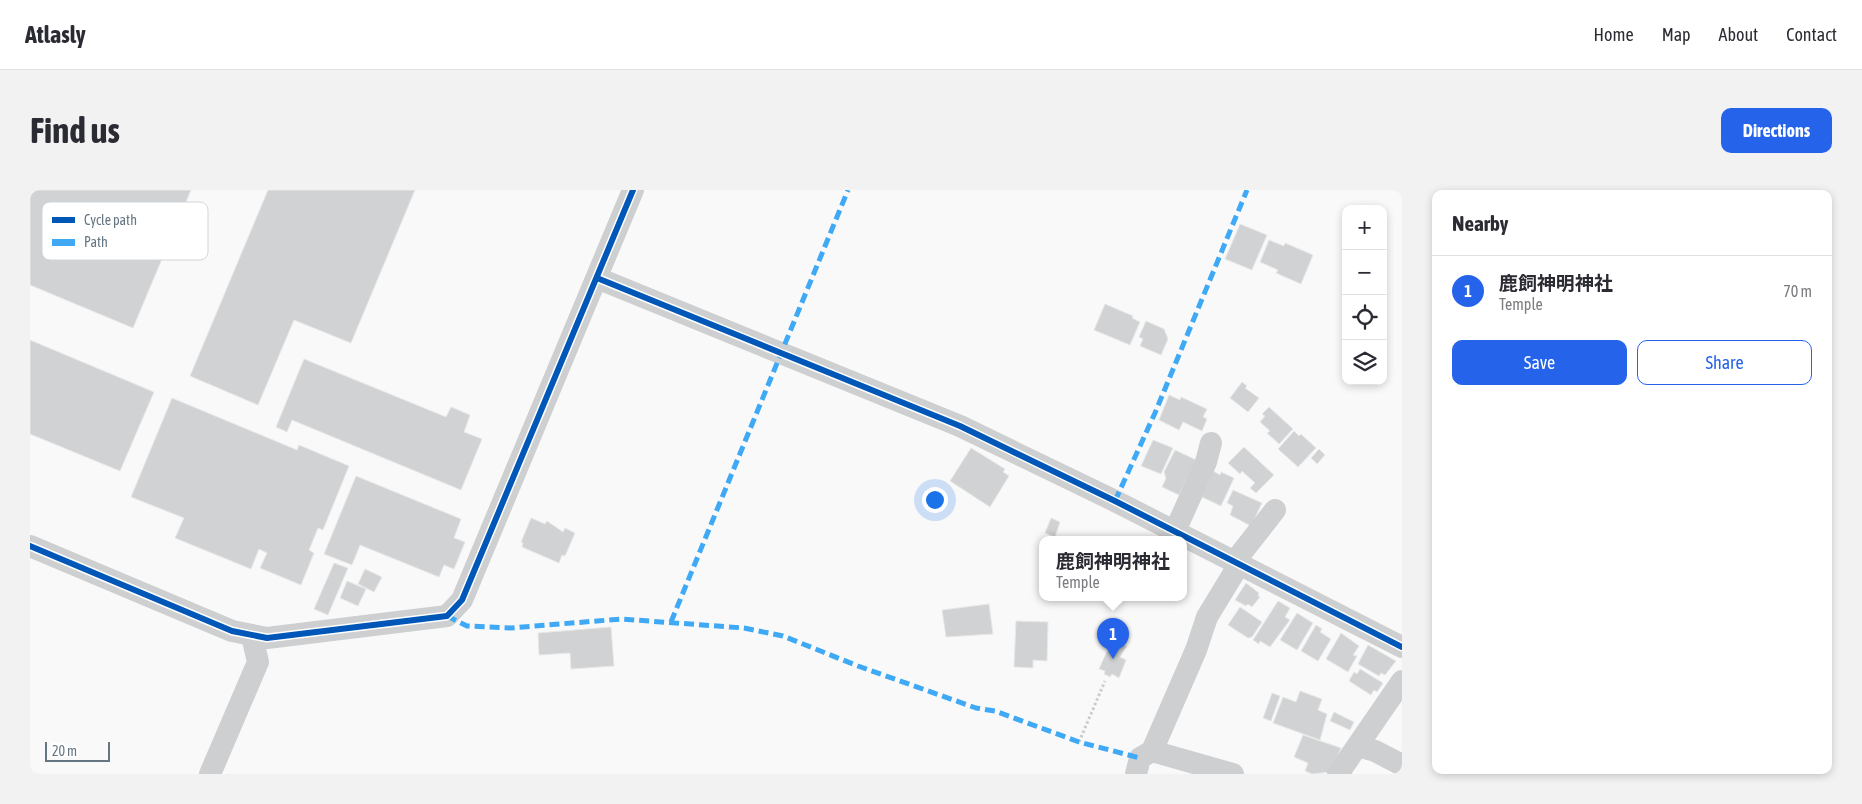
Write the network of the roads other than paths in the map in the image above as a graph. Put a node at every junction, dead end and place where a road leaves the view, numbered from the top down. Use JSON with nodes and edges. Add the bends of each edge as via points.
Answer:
{"nodes":[{"id":1,"x":633,"y":190,"type":"edge"},
{"id":2,"x":597,"y":278,"type":"junction"},
{"id":3,"x":1211,"y":443,"type":"dead end"},
{"id":4,"x":1275,"y":510,"type":"dead end"},
{"id":5,"x":1175,"y":531,"type":"junction"},
{"id":6,"x":1185,"y":536,"type":"edge"},
{"id":7,"x":1187,"y":537,"type":"edge"},
{"id":8,"x":30,"y":546,"type":"edge"},
{"id":9,"x":1238,"y":562,"type":"junction"},
{"id":10,"x":252,"y":636,"type":"junction"},
{"id":11,"x":1402,"y":647,"type":"edge"},
{"id":12,"x":1402,"y":681,"type":"edge"},
{"id":13,"x":1358,"y":746,"type":"junction"},
{"id":14,"x":1152,"y":751,"type":"junction"},
{"id":15,"x":1402,"y":765,"type":"edge"},
{"id":16,"x":210,"y":774,"type":"edge"},
{"id":17,"x":1136,"y":774,"type":"edge"},
{"id":18,"x":1233,"y":774,"type":"edge"},
{"id":19,"x":1338,"y":774,"type":"edge"}],
"edges":[{"from":1,"to":2,"type":"street"},
{"from":2,"to":5,"type":"street","via":[[960,426]]},
{"from":2,"to":10,"type":"street","via":[[462,600],[447,616],[267,638]]},
{"from":3,"to":5,"type":"street","via":[[1206,462]]},
{"from":4,"to":9,"type":"street"},
{"from":5,"to":6,"type":"street"},
{"from":7,"to":9,"type":"street"},
{"from":8,"to":10,"type":"street","via":[[232,631]]},
{"from":9,"to":11,"type":"street"},
{"from":9,"to":14,"type":"street","via":[[1207,617]]},
{"from":10,"to":16,"type":"street","via":[[258,662]]},
{"from":12,"to":13,"type":"street"},
{"from":13,"to":15,"type":"street"},
{"from":13,"to":19,"type":"street"},
{"from":14,"to":17,"type":"street","via":[[1140,758]]},
{"from":14,"to":18,"type":"street"}]}
